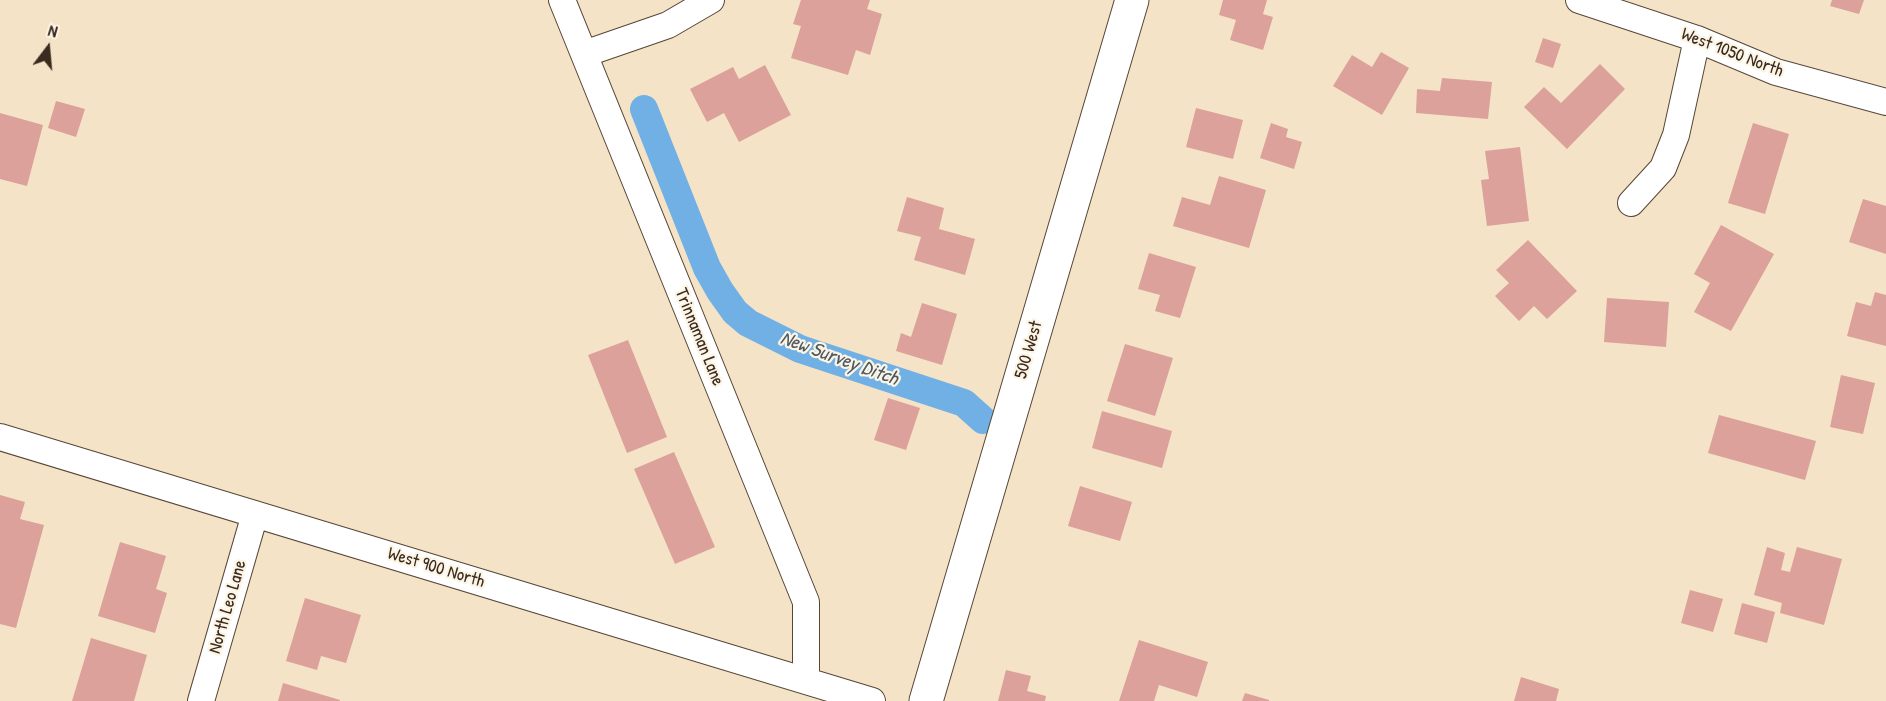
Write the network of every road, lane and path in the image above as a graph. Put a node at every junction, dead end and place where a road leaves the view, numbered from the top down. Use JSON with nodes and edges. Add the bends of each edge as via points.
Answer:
{"nodes":[{"id":1,"x":562,"y":0,"type":"edge"},
{"id":2,"x":711,"y":0,"type":"edge"},
{"id":3,"x":1132,"y":0,"type":"edge"},
{"id":4,"x":1579,"y":0,"type":"edge"},
{"id":5,"x":1697,"y":39,"type":"junction"},
{"id":6,"x":584,"y":54,"type":"junction"},
{"id":7,"x":1886,"y":102,"type":"edge"},
{"id":8,"x":1631,"y":204,"type":"dead end"},
{"id":9,"x":0,"y":437,"type":"edge"},
{"id":10,"x":255,"y":514,"type":"junction"},
{"id":11,"x":806,"y":680,"type":"junction"},
{"id":12,"x":201,"y":701,"type":"edge"},
{"id":13,"x":872,"y":701,"type":"edge"},
{"id":14,"x":926,"y":701,"type":"edge"}],
"edges":[{"from":1,"to":6,"type":"street","name":"Trinnaman Lane"},
{"from":2,"to":6,"type":"street","via":[[668,25]]},
{"from":3,"to":14,"type":"main road","name":"500 West"},
{"from":4,"to":5,"type":"street","name":"West 1050 North"},
{"from":5,"to":7,"type":"street","name":"West 1050 North","via":[[1776,72]]},
{"from":5,"to":8,"type":"street","via":[[1676,135],[1664,168]]},
{"from":6,"to":11,"type":"street","name":"Trinnaman Lane","via":[[806,602]]},
{"from":9,"to":10,"type":"street","name":"West 900 North"},
{"from":10,"to":11,"type":"street","name":"West 900 North"},
{"from":10,"to":12,"type":"street","name":"North Leo Lane"},
{"from":11,"to":13,"type":"street","name":"West 900 North"}]}
